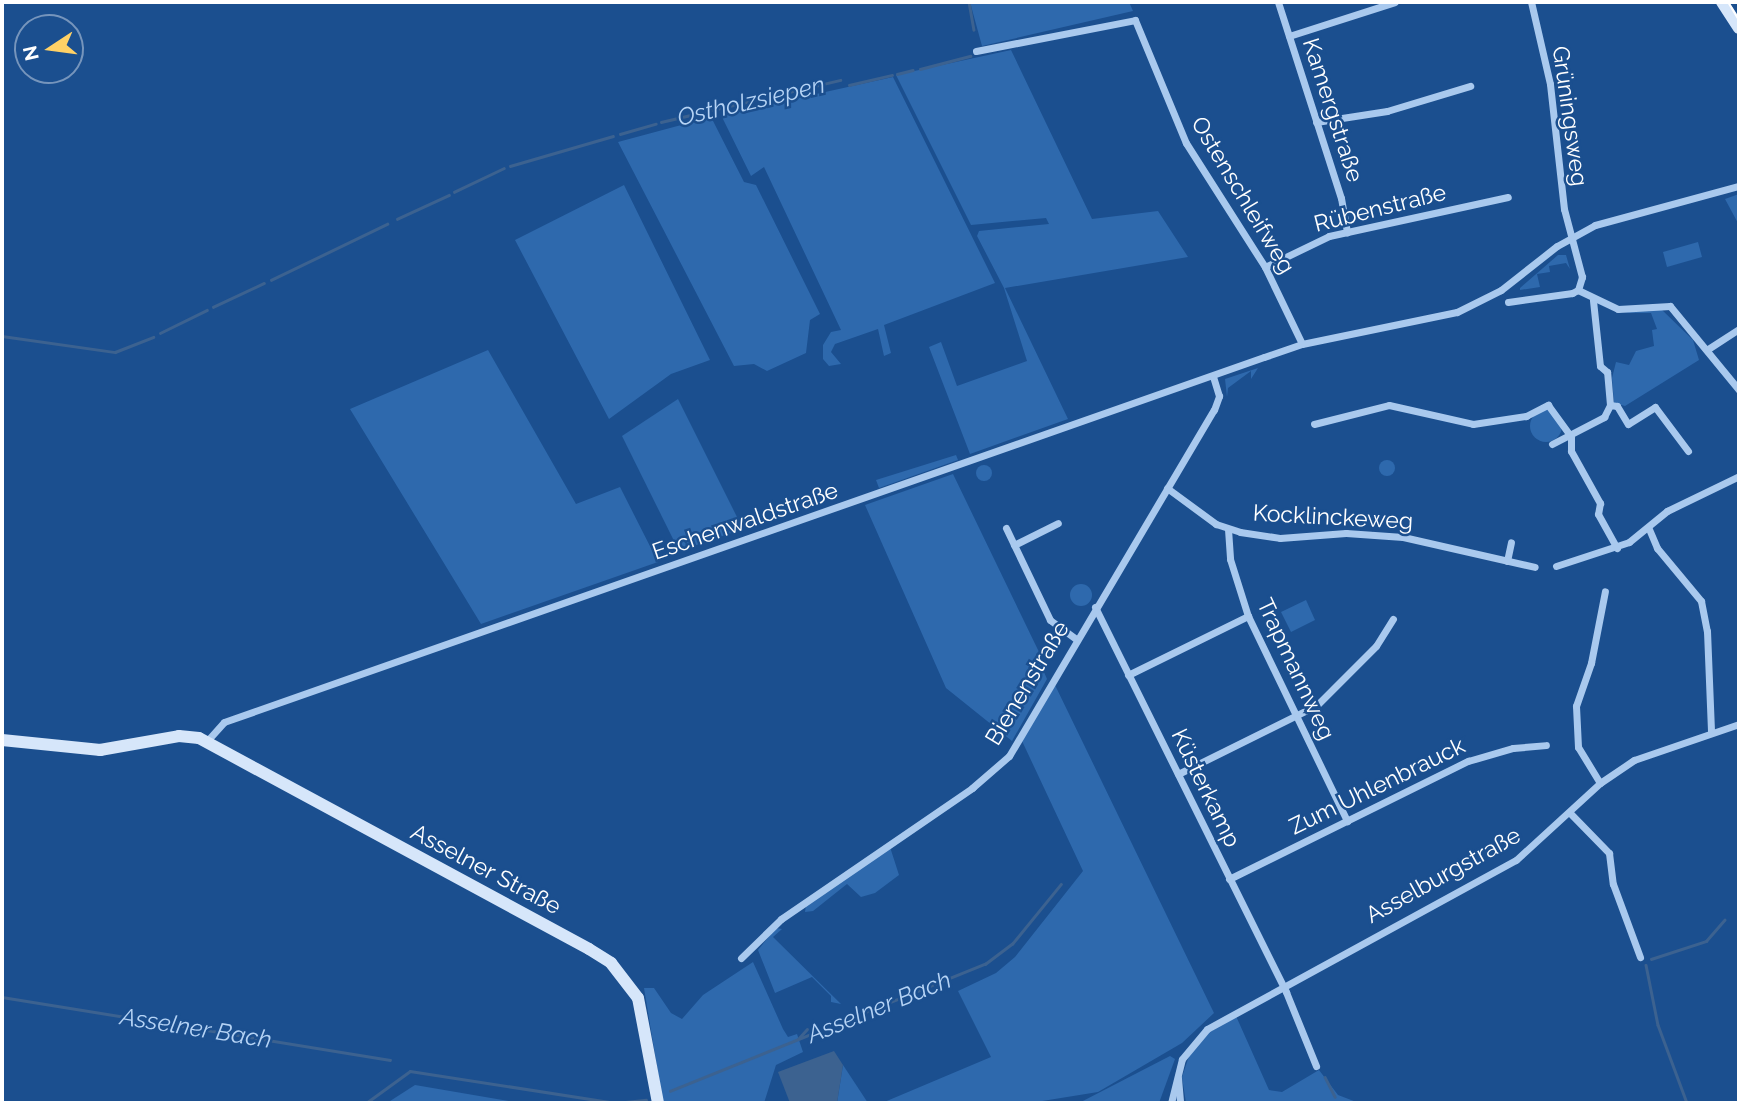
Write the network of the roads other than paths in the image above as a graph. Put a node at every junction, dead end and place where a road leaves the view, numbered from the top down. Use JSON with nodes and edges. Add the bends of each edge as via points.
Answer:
{"nodes":[{"id":1,"x":1278,"y":2,"type":"edge"},
{"id":2,"x":1395,"y":2,"type":"edge"},
{"id":3,"x":1531,"y":2,"type":"edge"},
{"id":4,"x":1722,"y":2,"type":"edge"},
{"id":5,"x":1739,"y":28,"type":"edge"},
{"id":6,"x":1289,"y":36,"type":"junction"},
{"id":7,"x":976,"y":51,"type":"dead end"},
{"id":8,"x":1470,"y":86,"type":"dead end"},
{"id":9,"x":1316,"y":122,"type":"junction"},
{"id":10,"x":1739,"y":186,"type":"edge"},
{"id":11,"x":1508,"y":197,"type":"dead end"},
{"id":12,"x":1347,"y":232,"type":"junction"},
{"id":13,"x":1571,"y":236,"type":"junction"},
{"id":14,"x":1265,"y":267,"type":"junction"},
{"id":15,"x":1578,"y":290,"type":"junction"},
{"id":16,"x":1594,"y":300,"type":"junction"},
{"id":17,"x":1508,"y":302,"type":"dead end"},
{"id":18,"x":1739,"y":329,"type":"edge"},
{"id":19,"x":1302,"y":344,"type":"junction"},
{"id":20,"x":1708,"y":349,"type":"junction"},
{"id":21,"x":1213,"y":376,"type":"junction"},
{"id":22,"x":1739,"y":390,"type":"edge"},
{"id":23,"x":1610,"y":405,"type":"junction"},
{"id":24,"x":1314,"y":425,"type":"dead end"},
{"id":25,"x":1571,"y":437,"type":"junction"},
{"id":26,"x":1552,"y":444,"type":"dead end"},
{"id":27,"x":1688,"y":451,"type":"dead end"},
{"id":28,"x":1739,"y":476,"type":"edge"},
{"id":29,"x":1167,"y":488,"type":"junction"},
{"id":30,"x":1058,"y":523,"type":"dead end"},
{"id":31,"x":1006,"y":528,"type":"dead end"},
{"id":32,"x":1228,"y":529,"type":"junction"},
{"id":33,"x":1649,"y":529,"type":"junction"},
{"id":34,"x":1511,"y":542,"type":"dead end"},
{"id":35,"x":1014,"y":545,"type":"junction"},
{"id":36,"x":1617,"y":548,"type":"junction"},
{"id":37,"x":1507,"y":561,"type":"junction"},
{"id":38,"x":1556,"y":566,"type":"dead end"},
{"id":39,"x":1535,"y":567,"type":"dead end"},
{"id":40,"x":1605,"y":592,"type":"dead end"},
{"id":41,"x":1095,"y":607,"type":"junction"},
{"id":42,"x":1248,"y":616,"type":"junction"},
{"id":43,"x":1393,"y":619,"type":"dead end"},
{"id":44,"x":1076,"y":639,"type":"junction"},
{"id":45,"x":1128,"y":675,"type":"junction"},
{"id":46,"x":1296,"y":715,"type":"junction"},
{"id":47,"x":1739,"y":724,"type":"edge"},
{"id":48,"x":1711,"y":732,"type":"junction"},
{"id":49,"x":2,"y":740,"type":"edge"},
{"id":50,"x":207,"y":741,"type":"junction"},
{"id":51,"x":1546,"y":745,"type":"dead end"},
{"id":52,"x":1178,"y":774,"type":"junction"},
{"id":53,"x":1600,"y":783,"type":"junction"},
{"id":54,"x":1570,"y":813,"type":"junction"},
{"id":55,"x":1348,"y":821,"type":"junction"},
{"id":56,"x":1229,"y":879,"type":"junction"},
{"id":57,"x":1640,"y":957,"type":"dead end"},
{"id":58,"x":740,"y":958,"type":"dead end"},
{"id":59,"x":1283,"y":986,"type":"junction"},
{"id":60,"x":1316,"y":1066,"type":"dead end"},
{"id":61,"x":1178,"y":1073,"type":"junction"},
{"id":62,"x":659,"y":1103,"type":"edge"},
{"id":63,"x":1171,"y":1103,"type":"edge"},
{"id":64,"x":1180,"y":1103,"type":"edge"}],
"edges":[{"from":1,"to":6,"type":"street","name":"Kamergstraße"},
{"from":2,"to":6,"type":"street"},
{"from":3,"to":13,"type":"street","name":"Grüningsweg","via":[[1550,84]]},
{"from":4,"to":5,"type":"main road"},
{"from":6,"to":9,"type":"street","name":"Kamergstraße"},
{"from":7,"to":14,"type":"street","name":"Ostenschleifweg","via":[[1135,20],[1186,144]]},
{"from":8,"to":9,"type":"street","via":[[1387,111]]},
{"from":9,"to":12,"type":"street","name":"Kamergstraße"},
{"from":10,"to":13,"type":"street","name":"Eschenwaldstraße","via":[[1619,216]]},
{"from":11,"to":12,"type":"street","name":"Rübenstraße"},
{"from":12,"to":14,"type":"street","name":"Rübenstraße"},
{"from":13,"to":15,"type":"street","name":"Grüningsweg","via":[[1582,277]]},
{"from":13,"to":19,"type":"street","name":"Eschenwaldstraße","via":[[1501,290],[1457,312]]},
{"from":14,"to":19,"type":"street","name":"Ostenschleifweg"},
{"from":15,"to":16,"type":"street"},
{"from":15,"to":17,"type":"street"},
{"from":16,"to":20,"type":"street","via":[[1618,309],[1670,306]]},
{"from":16,"to":23,"type":"street","via":[[1600,366],[1607,372]]},
{"from":18,"to":20,"type":"street"},
{"from":19,"to":21,"type":"street","name":"Eschenwaldstraße"},
{"from":20,"to":22,"type":"street"},
{"from":21,"to":29,"type":"street","name":"Bienenstraße","via":[[1218,402]]},
{"from":21,"to":50,"type":"street","name":"Eschenwaldstraße","via":[[216,727]]},
{"from":23,"to":25,"type":"street","via":[[1604,417]]},
{"from":23,"to":27,"type":"street","via":[[1617,407],[1628,424],[1655,407]]},
{"from":24,"to":25,"type":"street","via":[[1389,405],[1473,424],[1525,416],[1548,405]]},
{"from":25,"to":26,"type":"street"},
{"from":25,"to":36,"type":"street","via":[[1571,451],[1600,503],[1598,514]]},
{"from":28,"to":33,"type":"street","via":[[1667,511]]},
{"from":29,"to":32,"type":"street","name":"Kocklinckeweg"},
{"from":29,"to":41,"type":"street","name":"Bienenstraße"},
{"from":30,"to":35,"type":"street"},
{"from":31,"to":35,"type":"street"},
{"from":32,"to":37,"type":"street","name":"Kocklinckeweg","via":[[1280,538],[1346,533],[1403,537]]},
{"from":32,"to":42,"type":"street","name":"Trapmannweg","via":[[1230,559]]},
{"from":33,"to":36,"type":"street"},
{"from":33,"to":48,"type":"street","via":[[1657,548],[1701,601],[1707,631]]},
{"from":34,"to":37,"type":"street"},
{"from":35,"to":44,"type":"street","via":[[1050,620]]},
{"from":36,"to":38,"type":"street"},
{"from":37,"to":39,"type":"street","name":"Kocklinckeweg"},
{"from":40,"to":53,"type":"street","via":[[1591,663],[1576,706],[1578,747]]},
{"from":41,"to":44,"type":"street","name":"Bienenstraße"},
{"from":41,"to":45,"type":"street","name":"Küsterkamp"},
{"from":42,"to":45,"type":"street"},
{"from":42,"to":46,"type":"street","name":"Trapmannweg"},
{"from":43,"to":46,"type":"street","via":[[1376,646],[1317,705]]},
{"from":44,"to":58,"type":"street","name":"Bienenstraße","via":[[1004,762],[802,904]]},
{"from":45,"to":52,"type":"street","name":"Küsterkamp"},
{"from":46,"to":52,"type":"street"},
{"from":46,"to":55,"type":"street","name":"Trapmannweg"},
{"from":47,"to":48,"type":"street","name":"Asselburgstraße"},
{"from":48,"to":53,"type":"street","name":"Asselburgstraße","via":[[1634,760]]},
{"from":49,"to":50,"type":"main road","via":[[100,750],[179,736]]},
{"from":50,"to":62,"type":"main road","name":"Asselner Straße","via":[[611,963],[631,986],[641,1008]]},
{"from":51,"to":55,"type":"street","name":"Zum Uhlenbrauck","via":[[1513,748],[1468,761]]},
{"from":52,"to":56,"type":"street","name":"Küsterkamp"},
{"from":53,"to":54,"type":"street","name":"Asselburgstraße"},
{"from":54,"to":57,"type":"street","via":[[1609,853],[1613,884]]},
{"from":54,"to":59,"type":"street","name":"Asselburgstraße","via":[[1516,860]]},
{"from":55,"to":56,"type":"street","name":"Zum Uhlenbrauck"},
{"from":56,"to":59,"type":"street","name":"Küsterkamp"},
{"from":59,"to":60,"type":"street","name":"Küsterkamp"},
{"from":59,"to":61,"type":"street","name":"Asselburgstraße","via":[[1207,1028],[1185,1053]]},
{"from":61,"to":63,"type":"street","name":"Asselburgstraße"},
{"from":61,"to":64,"type":"street"}]}
